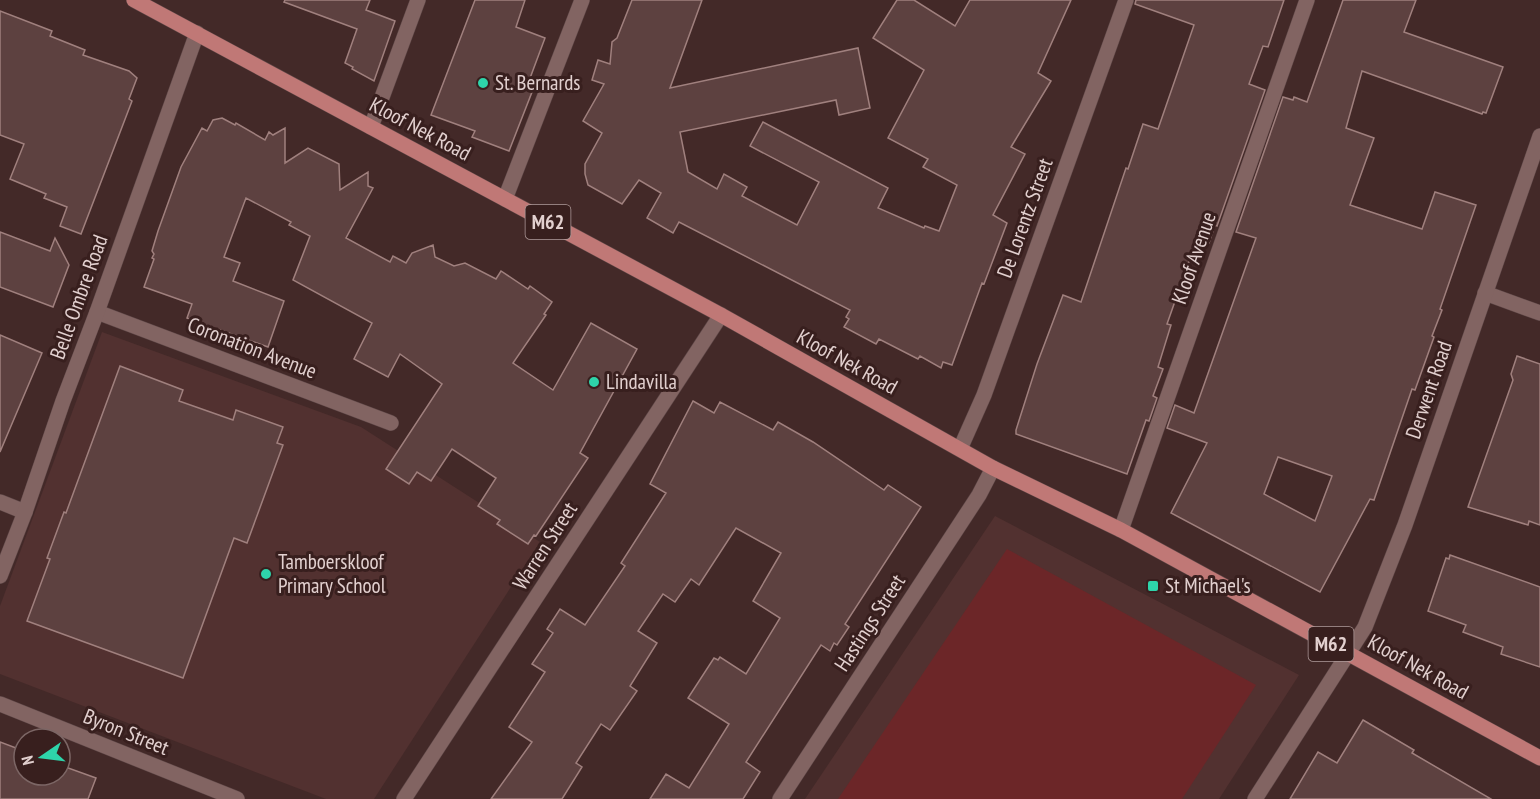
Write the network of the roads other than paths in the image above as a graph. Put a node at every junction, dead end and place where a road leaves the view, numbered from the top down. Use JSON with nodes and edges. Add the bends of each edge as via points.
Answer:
{"nodes":[{"id":1,"x":135,"y":0,"type":"edge"},
{"id":2,"x":418,"y":0,"type":"edge"},
{"id":3,"x":582,"y":0,"type":"edge"},
{"id":4,"x":1126,"y":0,"type":"edge"},
{"id":5,"x":1307,"y":0,"type":"edge"},
{"id":6,"x":197,"y":33,"type":"junction"},
{"id":7,"x":371,"y":127,"type":"junction"},
{"id":8,"x":1540,"y":136,"type":"edge"},
{"id":9,"x":505,"y":199,"type":"junction"},
{"id":10,"x":1485,"y":293,"type":"junction"},
{"id":11,"x":98,"y":312,"type":"junction"},
{"id":12,"x":1540,"y":313,"type":"edge"},
{"id":13,"x":721,"y":315,"type":"junction"},
{"id":14,"x":391,"y":423,"type":"dead end"},
{"id":15,"x":960,"y":449,"type":"junction"},
{"id":16,"x":993,"y":468,"type":"junction"},
{"id":17,"x":0,"y":501,"type":"edge"},
{"id":18,"x":25,"y":512,"type":"junction"},
{"id":19,"x":1121,"y":531,"type":"junction"},
{"id":20,"x":0,"y":576,"type":"edge"},
{"id":21,"x":1350,"y":653,"type":"junction"},
{"id":22,"x":0,"y":704,"type":"edge"},
{"id":23,"x":1540,"y":758,"type":"edge"},
{"id":24,"x":237,"y":799,"type":"edge"},
{"id":25,"x":404,"y":799,"type":"edge"},
{"id":26,"x":780,"y":799,"type":"edge"},
{"id":27,"x":1255,"y":799,"type":"edge"}],
"edges":[{"from":1,"to":6,"type":"main road","name":"Kloof Nek Road","number":"M62"},
{"from":2,"to":7,"type":"street"},
{"from":3,"to":9,"type":"street"},
{"from":4,"to":15,"type":"street","name":"De Lorentz Street","via":[[984,395]]},
{"from":5,"to":19,"type":"street","name":"Kloof Avenue"},
{"from":6,"to":7,"type":"main road","name":"Kloof Nek Road","number":"M62"},
{"from":6,"to":11,"type":"street","name":"Belle Ombre Road"},
{"from":7,"to":9,"type":"main road","name":"Kloof Nek Road","number":"M62"},
{"from":8,"to":10,"type":"street","name":"Derwent Road"},
{"from":9,"to":13,"type":"main road","name":"Kloof Nek Road","number":"M62"},
{"from":10,"to":12,"type":"street"},
{"from":10,"to":21,"type":"street","name":"Derwent Road","via":[[1405,525],[1365,627]]},
{"from":11,"to":14,"type":"street","name":"Coronation Avenue"},
{"from":11,"to":18,"type":"street","name":"Belle Ombre Road"},
{"from":13,"to":15,"type":"main road","name":"Kloof Nek Road","number":"M62"},
{"from":13,"to":25,"type":"street","name":"Warren Street"},
{"from":15,"to":16,"type":"main road","name":"Kloof Nek Road","number":"M62"},
{"from":16,"to":19,"type":"main road","name":"Kloof Nek Road","number":"M62"},
{"from":16,"to":26,"type":"street","name":"Hastings Street"},
{"from":17,"to":18,"type":"street"},
{"from":18,"to":20,"type":"street","name":"Belle Ombre Road"},
{"from":19,"to":21,"type":"main road","name":"Kloof Nek Road","number":"M62"},
{"from":21,"to":23,"type":"main road","name":"Kloof Nek Road","number":"M62"},
{"from":21,"to":27,"type":"street","name":"Derwent Road"},
{"from":22,"to":24,"type":"street","name":"Byron Street"}]}
